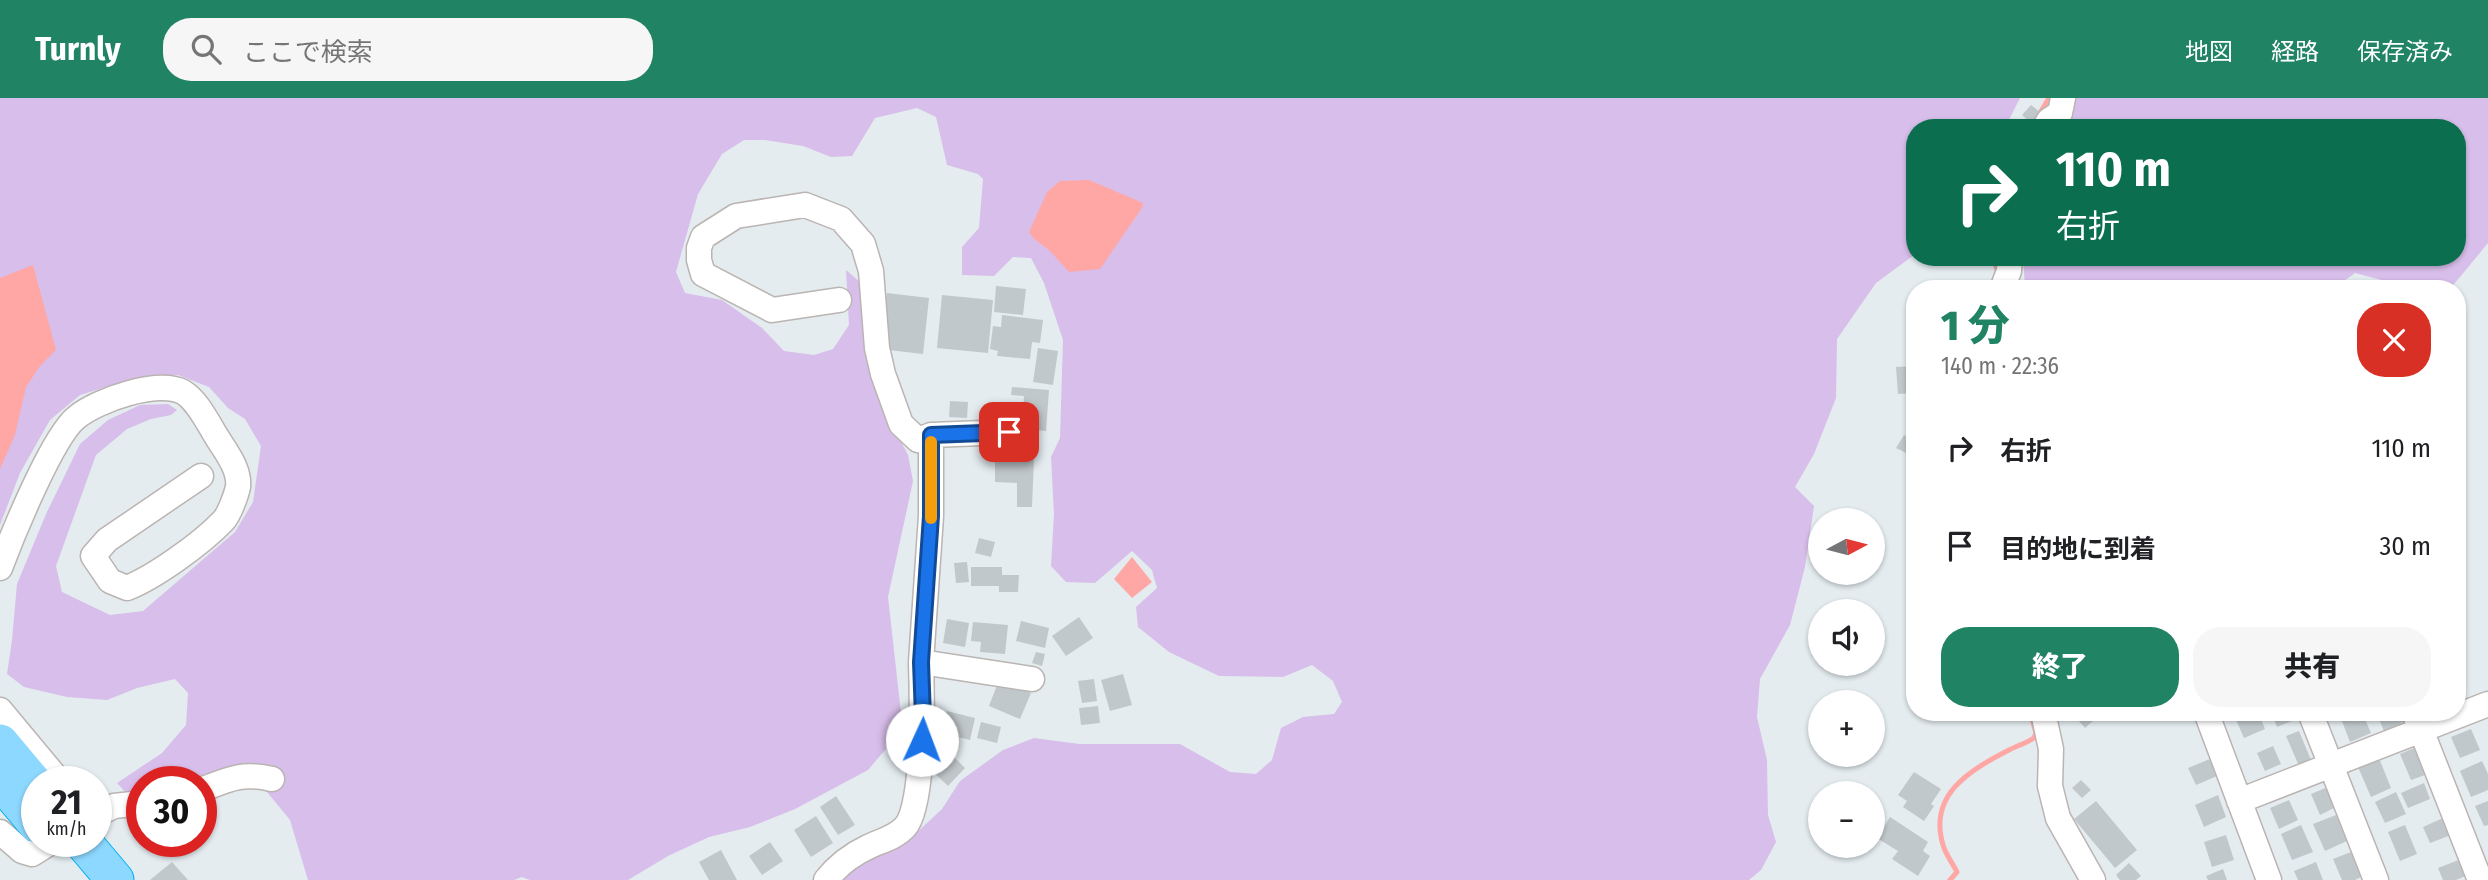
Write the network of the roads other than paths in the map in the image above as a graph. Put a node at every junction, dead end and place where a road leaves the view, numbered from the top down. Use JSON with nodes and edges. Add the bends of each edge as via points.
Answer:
{"nodes":[{"id":1,"x":2063,"y":98,"type":"edge"},
{"id":2,"x":2051,"y":119,"type":"edge"},
{"id":3,"x":839,"y":300,"type":"dead end"},
{"id":4,"x":1009,"y":432,"type":"dead end"},
{"id":5,"x":931,"y":435,"type":"junction"},
{"id":6,"x":201,"y":476,"type":"dead end"},
{"id":7,"x":0,"y":568,"type":"edge"},
{"id":8,"x":921,"y":662,"type":"junction"},
{"id":9,"x":1032,"y":679,"type":"dead end"},
{"id":10,"x":2488,"y":704,"type":"edge"},
{"id":11,"x":0,"y":710,"type":"edge"},
{"id":12,"x":2466,"y":710,"type":"edge"},
{"id":13,"x":2045,"y":721,"type":"edge"},
{"id":14,"x":2209,"y":721,"type":"edge"},
{"id":15,"x":2313,"y":721,"type":"edge"},
{"id":16,"x":2417,"y":722,"type":"edge"},
{"id":17,"x":0,"y":743,"type":"edge"},
{"id":18,"x":2330,"y":765,"type":"junction"},
{"id":19,"x":47,"y":766,"type":"edge"},
{"id":20,"x":21,"y":768,"type":"edge"},
{"id":21,"x":272,"y":779,"type":"dead end"},
{"id":22,"x":0,"y":780,"type":"edge"},
{"id":23,"x":217,"y":784,"type":"edge"},
{"id":24,"x":2239,"y":801,"type":"junction"},
{"id":25,"x":21,"y":805,"type":"edge"},
{"id":26,"x":0,"y":832,"type":"edge"},
{"id":27,"x":21,"y":850,"type":"edge"},
{"id":28,"x":64,"y":857,"type":"edge"},
{"id":29,"x":95,"y":857,"type":"edge"},
{"id":30,"x":83,"y":880,"type":"edge"},
{"id":31,"x":114,"y":880,"type":"edge"},
{"id":32,"x":826,"y":880,"type":"edge"},
{"id":33,"x":2093,"y":880,"type":"edge"},
{"id":34,"x":2269,"y":880,"type":"edge"},
{"id":35,"x":2376,"y":880,"type":"edge"},
{"id":36,"x":2480,"y":880,"type":"edge"}],
"edges":[{"from":1,"to":2,"type":"street","via":[[2060,113]]},
{"from":3,"to":5,"type":"street","via":[[772,310],[704,274],[699,260],[703,237],[736,216],[805,205],[841,219],[863,244],[871,271],[877,348],[901,425],[918,439]]},
{"from":4,"to":5,"type":"street"},
{"from":5,"to":8,"type":"street","via":[[931,516]]},
{"from":6,"to":7,"type":"street","via":[[107,540],[93,556],[110,581],[127,588],[144,581],[225,520],[238,487],[235,467],[183,392],[131,391],[102,404],[78,416],[64,431]]},
{"from":8,"to":9,"type":"street"},
{"from":8,"to":32,"type":"street","via":[[920,763],[907,825],[836,867]]},
{"from":10,"to":12,"type":"street"},
{"from":11,"to":19,"type":"street"},
{"from":13,"to":33,"type":"street","via":[[2051,748],[2050,786],[2058,818]]},
{"from":14,"to":24,"type":"street"},
{"from":15,"to":18,"type":"street"},
{"from":16,"to":18,"type":"street"},
{"from":16,"to":36,"type":"street"},
{"from":17,"to":20,"type":"highway"},
{"from":18,"to":24,"type":"street"},
{"from":18,"to":35,"type":"street"},
{"from":21,"to":23,"type":"street","via":[[239,776]]},
{"from":22,"to":25,"type":"highway"},
{"from":24,"to":34,"type":"street"},
{"from":26,"to":27,"type":"street"},
{"from":28,"to":30,"type":"highway"},
{"from":29,"to":31,"type":"highway"}]}
